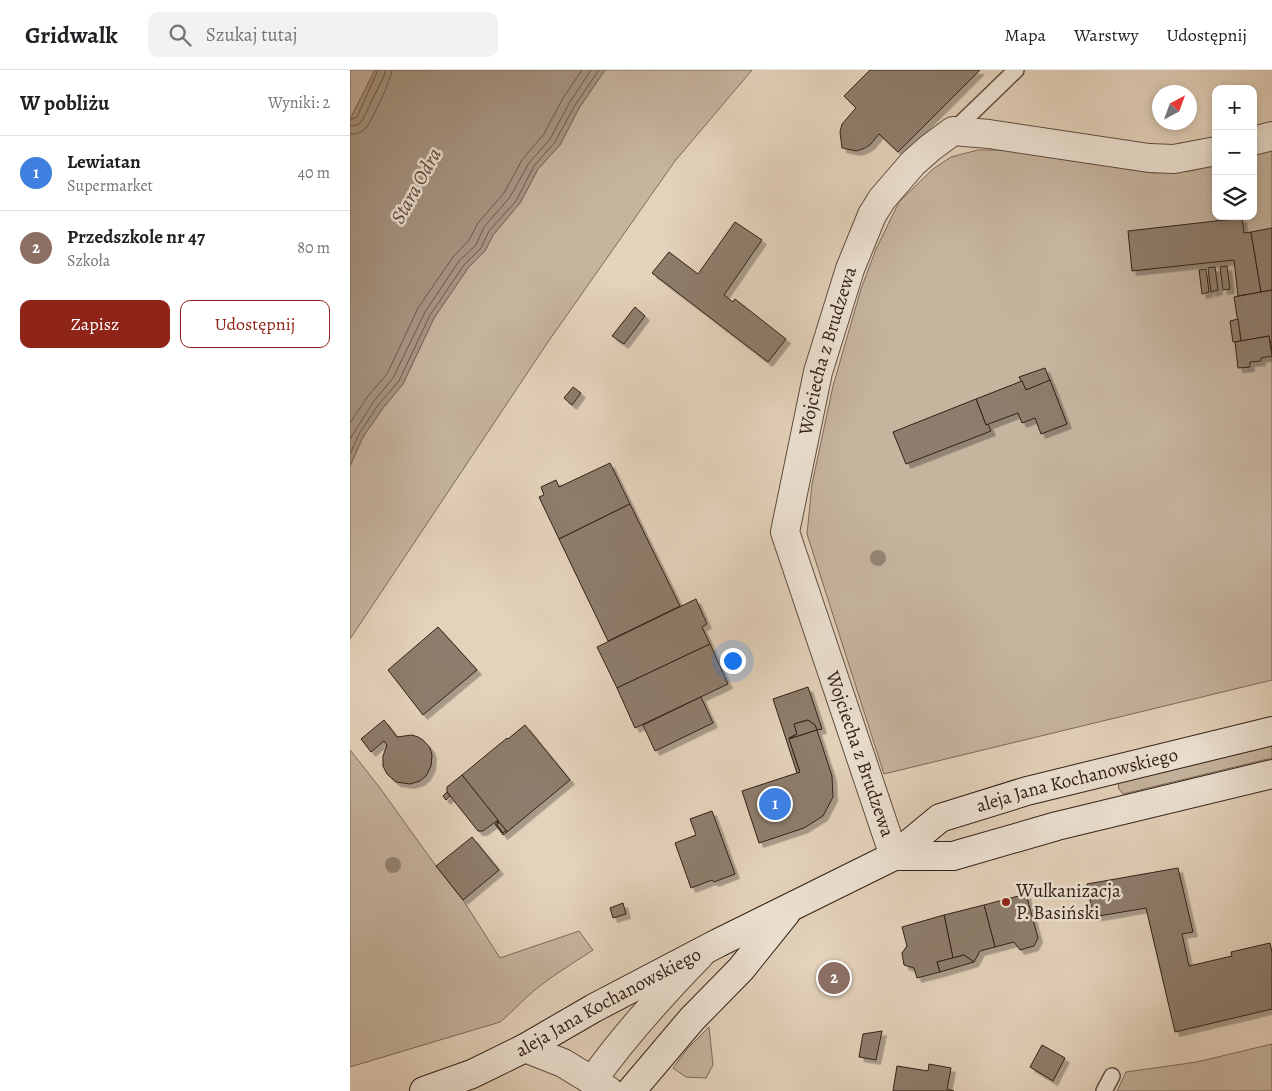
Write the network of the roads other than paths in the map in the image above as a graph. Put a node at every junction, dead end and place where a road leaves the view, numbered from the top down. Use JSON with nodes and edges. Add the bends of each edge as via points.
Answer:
{"nodes":[{"id":1,"x":1016,"y":70,"type":"edge"},
{"id":2,"x":953,"y":131,"type":"junction"},
{"id":3,"x":1272,"y":136,"type":"edge"},
{"id":4,"x":1257,"y":140,"type":"edge"},
{"id":5,"x":1212,"y":152,"type":"edge"},
{"id":6,"x":1272,"y":731,"type":"edge"},
{"id":7,"x":1272,"y":774,"type":"edge"},
{"id":8,"x":894,"y":856,"type":"junction"},
{"id":9,"x":790,"y":908,"type":"junction"},
{"id":10,"x":704,"y":951,"type":"junction"},
{"id":11,"x":525,"y":1048,"type":"junction"},
{"id":12,"x":1112,"y":1076,"type":"dead end"},
{"id":13,"x":594,"y":1088,"type":"edge"},
{"id":14,"x":424,"y":1091,"type":"edge"},
{"id":15,"x":631,"y":1091,"type":"edge"},
{"id":16,"x":1104,"y":1091,"type":"edge"}],
"edges":[{"from":1,"to":2,"type":"lane"},
{"from":2,"to":5,"type":"main road","via":[[1149,158],[1174,159]]},
{"from":2,"to":8,"type":"main road","name":"Wojciecha z Brudzewa","via":[[913,163],[872,215],[850,269],[818,372],[786,532]]},
{"from":3,"to":4,"type":"main road"},
{"from":6,"to":8,"type":"main road","name":"aleja Jana Kochanowskiego","via":[[1027,791],[940,818]]},
{"from":7,"to":8,"type":"main road","name":"aleja Jana Kochanowskiego","via":[[1057,826],[953,856]]},
{"from":8,"to":9,"type":"main road","name":"aleja Jana Kochanowskiego"},
{"from":9,"to":10,"type":"main road","name":"aleja Jana Kochanowskiego"},
{"from":9,"to":15,"type":"main road","name":"aleja Jana Kochanowskiego","via":[[741,969],[692,1019]]},
{"from":10,"to":11,"type":"main road","name":"aleja Jana Kochanowskiego","via":[[579,1015]]},
{"from":10,"to":13,"type":"main road","via":[[617,1047]]},
{"from":11,"to":13,"type":"main road","via":[[563,1064]]},
{"from":11,"to":14,"type":"main road","name":"aleja Jana Kochanowskiego","via":[[472,1074]]},
{"from":12,"to":16,"type":"lane"}]}
